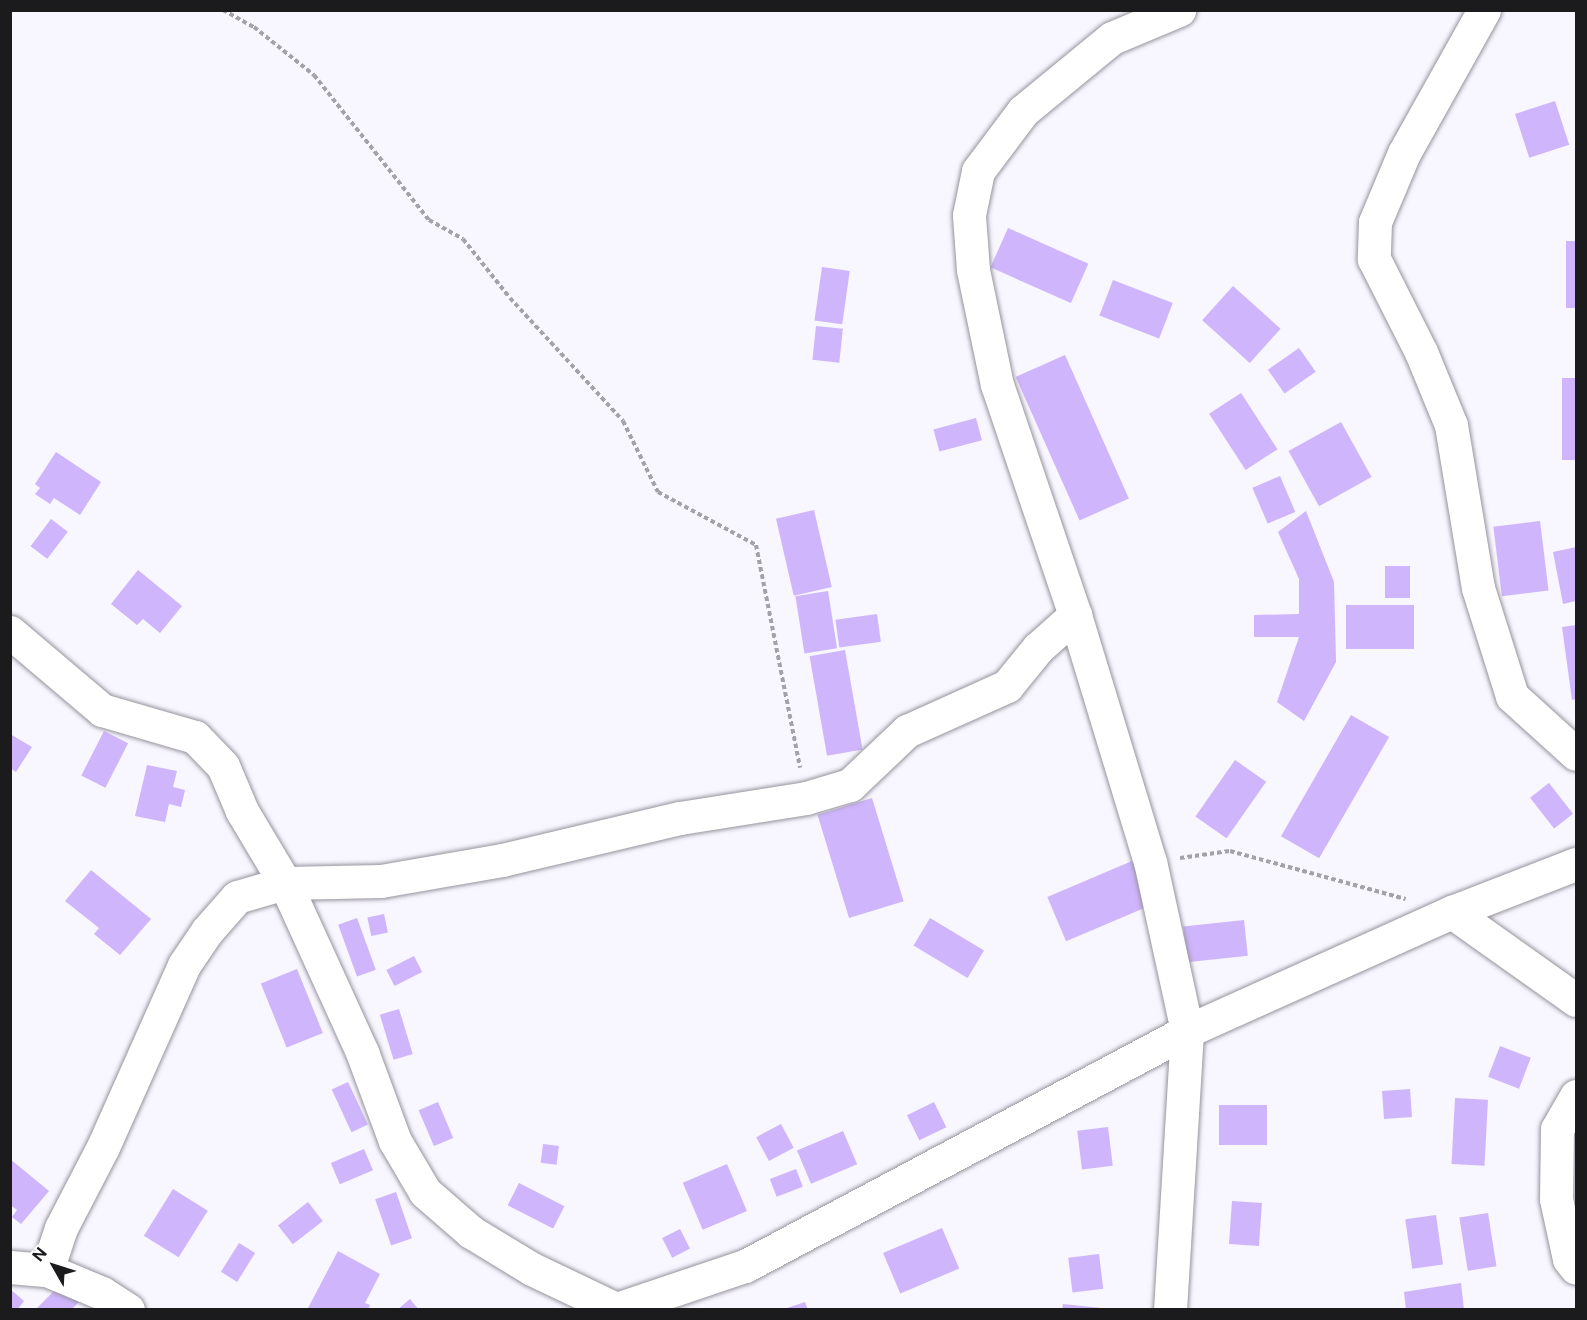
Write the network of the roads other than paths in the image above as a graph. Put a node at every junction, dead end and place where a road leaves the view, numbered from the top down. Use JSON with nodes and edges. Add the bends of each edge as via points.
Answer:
{"nodes":[{"id":1,"x":1179,"y":10,"type":"edge"},
{"id":2,"x":1484,"y":10,"type":"edge"},
{"id":3,"x":1075,"y":615,"type":"junction"},
{"id":4,"x":10,"y":632,"type":"edge"},
{"id":5,"x":1576,"y":754,"type":"edge"},
{"id":6,"x":1576,"y":864,"type":"edge"},
{"id":7,"x":285,"y":883,"type":"junction"},
{"id":8,"x":1452,"y":912,"type":"junction"},
{"id":9,"x":1576,"y":1000,"type":"edge"},
{"id":10,"x":1187,"y":1031,"type":"junction"},
{"id":11,"x":1576,"y":1096,"type":"edge"},
{"id":12,"x":10,"y":1267,"type":"edge"},
{"id":13,"x":1576,"y":1268,"type":"edge"},
{"id":14,"x":47,"y":1270,"type":"junction"},
{"id":15,"x":617,"y":1309,"type":"edge"},
{"id":16,"x":128,"y":1310,"type":"edge"},
{"id":17,"x":1170,"y":1310,"type":"edge"}],
"edges":[{"from":1,"to":3,"type":"street","via":[[1112,38],[1023,111],[978,171],[969,215],[973,270],[998,385]]},
{"from":2,"to":5,"type":"street","via":[[1404,153],[1375,222],[1374,259],[1421,352],[1451,425],[1478,588],[1512,696]]},
{"from":3,"to":7,"type":"street","via":[[1038,648],[1007,686],[908,731],[850,786],[806,798],[680,818],[502,860],[381,881]]},
{"from":3,"to":10,"type":"street","via":[[1150,862]]},
{"from":4,"to":7,"type":"street","via":[[102,710],[195,736],[223,766],[242,811]]},
{"from":6,"to":8,"type":"street"},
{"from":7,"to":14,"type":"street","via":[[237,897],[184,965],[112,1128],[61,1228]]},
{"from":7,"to":15,"type":"street","via":[[362,1052],[395,1141],[425,1192],[471,1232],[532,1269]]},
{"from":8,"to":9,"type":"street"},
{"from":8,"to":10,"type":"street"},
{"from":10,"to":15,"type":"street","via":[[745,1266]]},
{"from":10,"to":17,"type":"street"},
{"from":11,"to":13,"type":"street","via":[[1557,1129],[1556,1199],[1569,1259]]},
{"from":12,"to":14,"type":"street"},
{"from":14,"to":16,"type":"street","via":[[102,1293]]}]}
